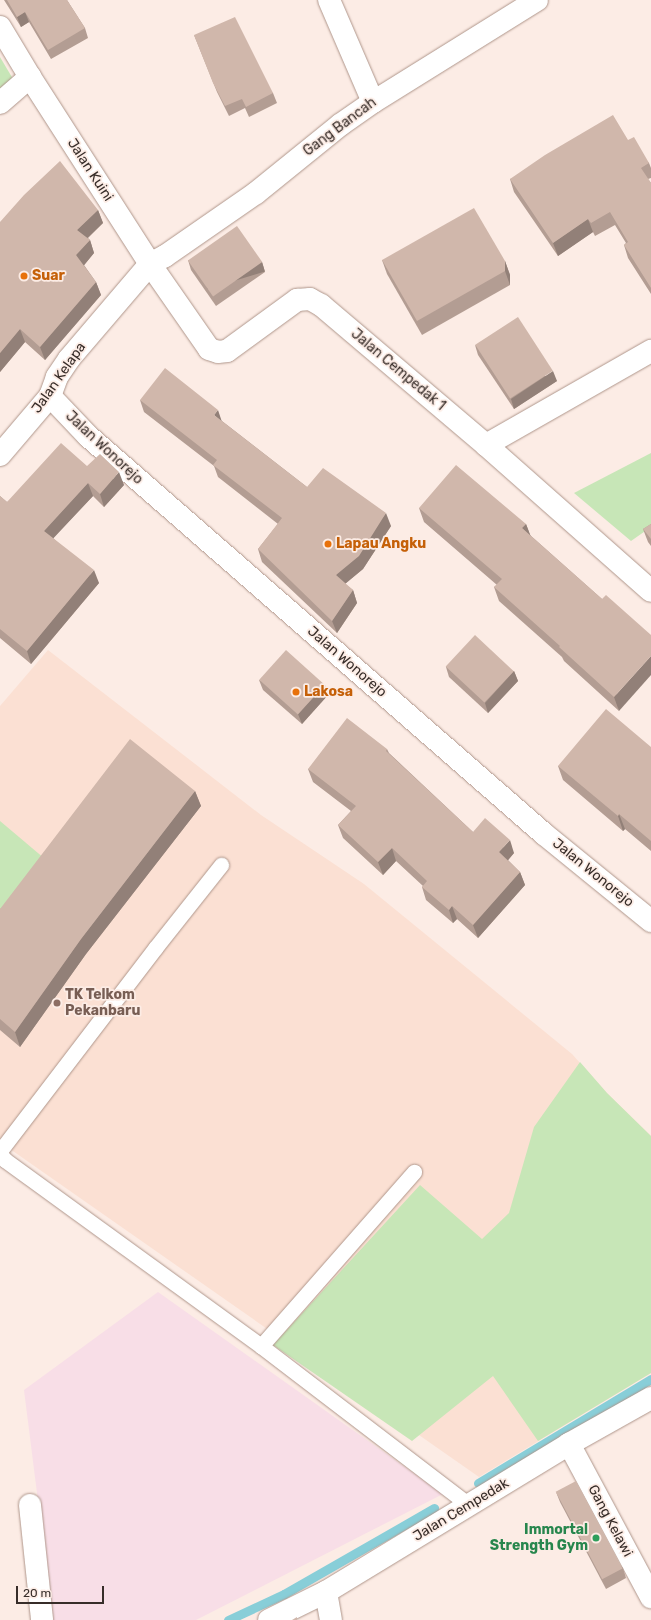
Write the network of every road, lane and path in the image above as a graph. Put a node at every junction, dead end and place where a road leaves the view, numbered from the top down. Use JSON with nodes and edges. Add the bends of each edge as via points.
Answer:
{"nodes":[{"id":1,"x":329,"y":0,"type":"edge"},
{"id":2,"x":537,"y":0,"type":"edge"},
{"id":3,"x":0,"y":27,"type":"edge"},
{"id":4,"x":30,"y":77,"type":"junction"},
{"id":5,"x":372,"y":102,"type":"junction"},
{"id":6,"x":0,"y":103,"type":"edge"},
{"id":7,"x":150,"y":264,"type":"junction"},
{"id":8,"x":651,"y":351,"type":"edge"},
{"id":9,"x":50,"y":396,"type":"junction"},
{"id":10,"x":486,"y":445,"type":"junction"},
{"id":11,"x":0,"y":455,"type":"edge"},
{"id":12,"x":651,"y":591,"type":"edge"},
{"id":13,"x":221,"y":865,"type":"dead end"},
{"id":14,"x":651,"y":921,"type":"edge"},
{"id":15,"x":0,"y":1152,"type":"edge"},
{"id":16,"x":414,"y":1172,"type":"dead end"},
{"id":17,"x":261,"y":1346,"type":"junction"},
{"id":18,"x":651,"y":1398,"type":"edge"},
{"id":19,"x":569,"y":1444,"type":"junction"},
{"id":20,"x":30,"y":1505,"type":"dead end"},
{"id":21,"x":470,"y":1506,"type":"junction"},
{"id":22,"x":326,"y":1592,"type":"junction"},
{"id":23,"x":651,"y":1597,"type":"edge"},
{"id":24,"x":42,"y":1620,"type":"edge"},
{"id":25,"x":269,"y":1620,"type":"edge"},
{"id":26,"x":331,"y":1620,"type":"edge"}],
"edges":[{"from":1,"to":5,"type":"street"},
{"from":2,"to":5,"type":"street","name":"Gang Bancah"},
{"from":3,"to":4,"type":"street","name":"Jalan Kuini"},
{"from":4,"to":6,"type":"street"},
{"from":4,"to":7,"type":"street","name":"Jalan Kuini"},
{"from":5,"to":7,"type":"street","name":"Gang Bancah","via":[[256,194],[166,256]]},
{"from":7,"to":9,"type":"street","name":"Jalan Kelapa","via":[[69,359],[57,377]]},
{"from":7,"to":10,"type":"street","name":"Jalan Cempedak 1","via":[[209,349],[227,351],[297,300],[310,299],[321,305]]},
{"from":8,"to":10,"type":"street"},
{"from":9,"to":11,"type":"street","name":"Jalan Kelapa"},
{"from":9,"to":14,"type":"street","name":"Jalan Wonorejo","via":[[88,436],[544,834]]},
{"from":10,"to":12,"type":"street","name":"Jalan Cempedak 1"},
{"from":13,"to":15,"type":"lane"},
{"from":15,"to":17,"type":"lane","via":[[5,1160]]},
{"from":16,"to":17,"type":"lane"},
{"from":17,"to":21,"type":"lane"},
{"from":18,"to":19,"type":"street","name":"Jalan Cempedak"},
{"from":19,"to":21,"type":"street","name":"Jalan Cempedak"},
{"from":19,"to":23,"type":"street","name":"Gang Kelawi"},
{"from":20,"to":24,"type":"street"},
{"from":21,"to":22,"type":"street","name":"Jalan Cempedak"},
{"from":22,"to":25,"type":"street","name":"Jalan Cempedak"},
{"from":22,"to":26,"type":"street"}]}
